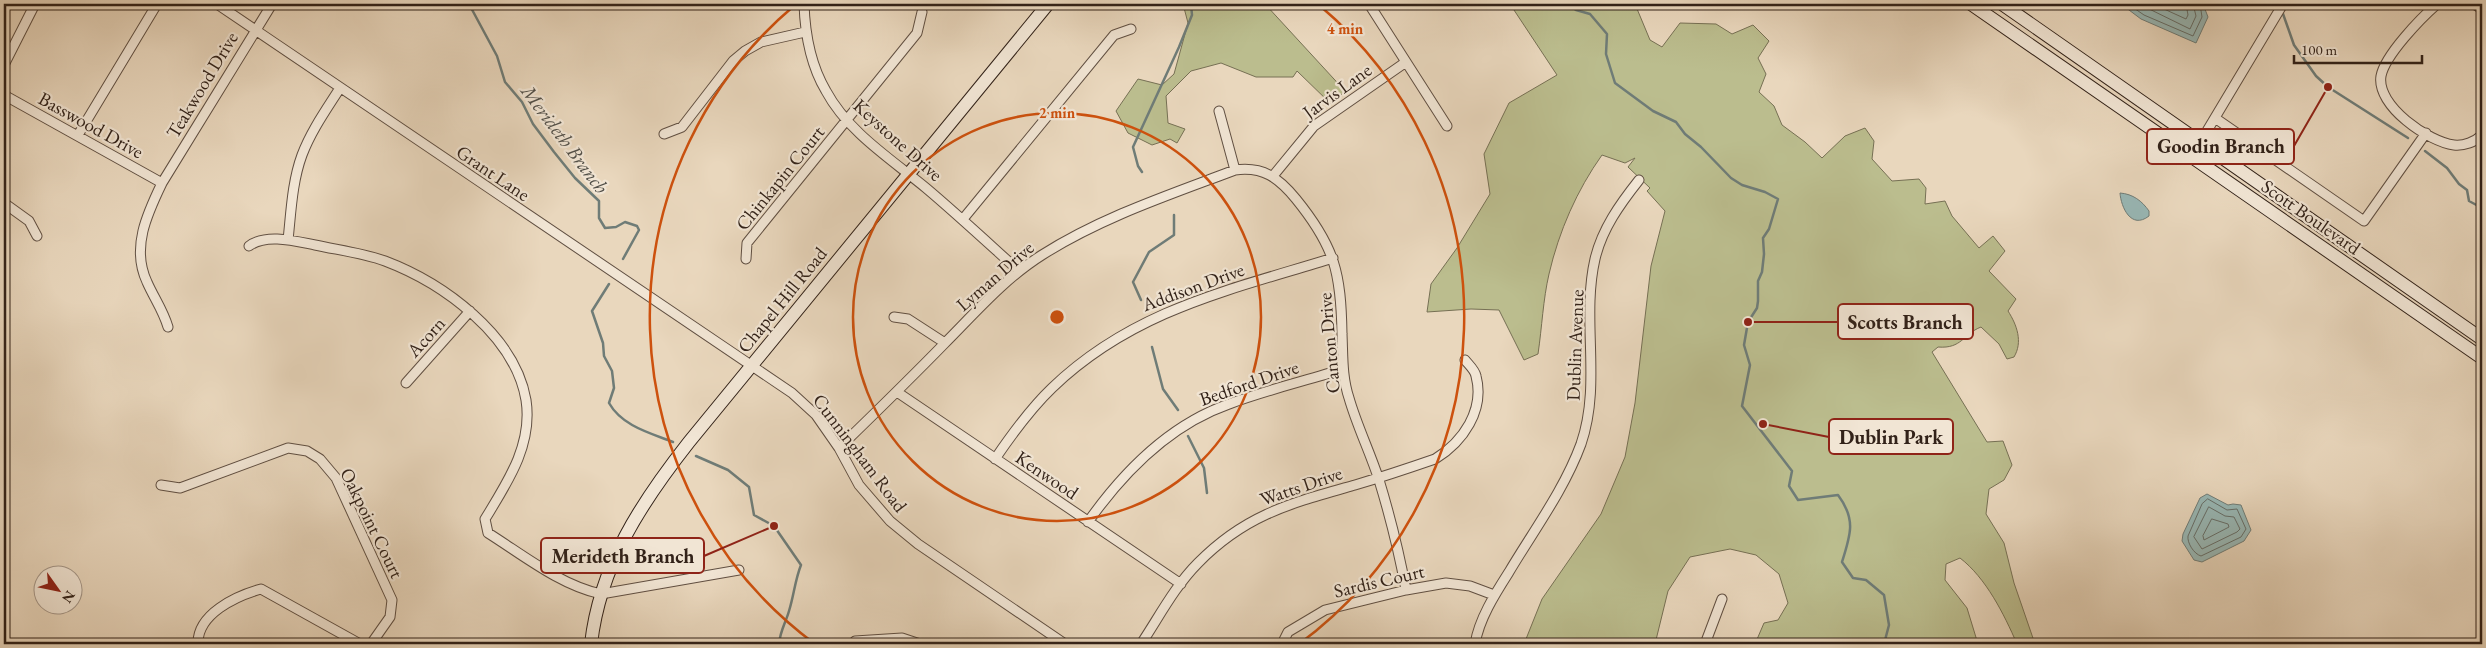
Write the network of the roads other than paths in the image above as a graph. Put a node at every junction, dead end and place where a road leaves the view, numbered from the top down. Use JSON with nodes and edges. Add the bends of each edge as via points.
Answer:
{"nodes":[{"id":1,"x":35,"y":4,"type":"edge"},
{"id":2,"x":156,"y":4,"type":"edge"},
{"id":3,"x":217,"y":4,"type":"edge"},
{"id":4,"x":272,"y":4,"type":"edge"},
{"id":5,"x":804,"y":4,"type":"edge"},
{"id":6,"x":1048,"y":4,"type":"edge"},
{"id":7,"x":1369,"y":4,"type":"edge"},
{"id":8,"x":1971,"y":4,"type":"edge"},
{"id":9,"x":2002,"y":4,"type":"edge"},
{"id":10,"x":2283,"y":4,"type":"edge"},
{"id":11,"x":2437,"y":4,"type":"edge"},
{"id":12,"x":2474,"y":4,"type":"edge"},
{"id":13,"x":2482,"y":9,"type":"edge"},
{"id":14,"x":922,"y":12,"type":"dead end"},
{"id":15,"x":254,"y":29,"type":"junction"},
{"id":16,"x":1131,"y":29,"type":"dead end"},
{"id":17,"x":805,"y":32,"type":"junction"},
{"id":18,"x":1406,"y":62,"type":"junction"},
{"id":19,"x":4,"y":65,"type":"edge"},
{"id":20,"x":340,"y":88,"type":"junction"},
{"id":21,"x":4,"y":96,"type":"edge"},
{"id":22,"x":1219,"y":111,"type":"dead end"},
{"id":23,"x":2215,"y":118,"type":"junction"},
{"id":24,"x":847,"y":121,"type":"junction"},
{"id":25,"x":1447,"y":126,"type":"dead end"},
{"id":26,"x":2426,"y":133,"type":"junction"},
{"id":27,"x":664,"y":134,"type":"dead end"},
{"id":28,"x":78,"y":135,"type":"junction"},
{"id":29,"x":2482,"y":135,"type":"edge"},
{"id":30,"x":2201,"y":143,"type":"junction"},
{"id":31,"x":2192,"y":156,"type":"junction"},
{"id":32,"x":1235,"y":170,"type":"junction"},
{"id":33,"x":908,"y":173,"type":"junction"},
{"id":34,"x":1273,"y":176,"type":"junction"},
{"id":35,"x":1639,"y":180,"type":"dead end"},
{"id":36,"x":162,"y":183,"type":"junction"},
{"id":37,"x":4,"y":203,"type":"edge"},
{"id":38,"x":962,"y":219,"type":"junction"},
{"id":39,"x":37,"y":236,"type":"dead end"},
{"id":40,"x":288,"y":240,"type":"junction"},
{"id":41,"x":249,"y":246,"type":"dead end"},
{"id":42,"x":1334,"y":258,"type":"junction"},
{"id":43,"x":746,"y":259,"type":"dead end"},
{"id":44,"x":1019,"y":271,"type":"junction"},
{"id":45,"x":470,"y":312,"type":"junction"},
{"id":46,"x":894,"y":317,"type":"dead end"},
{"id":47,"x":168,"y":327,"type":"dead end"},
{"id":48,"x":2482,"y":338,"type":"edge"},
{"id":49,"x":946,"y":343,"type":"junction"},
{"id":50,"x":2482,"y":358,"type":"edge"},
{"id":51,"x":1465,"y":360,"type":"dead end"},
{"id":52,"x":752,"y":368,"type":"junction"},
{"id":53,"x":1343,"y":369,"type":"junction"},
{"id":54,"x":406,"y":383,"type":"dead end"},
{"id":55,"x":896,"y":392,"type":"junction"},
{"id":56,"x":839,"y":448,"type":"junction"},
{"id":57,"x":995,"y":459,"type":"junction"},
{"id":58,"x":1378,"y":478,"type":"junction"},
{"id":59,"x":161,"y":485,"type":"dead end"},
{"id":60,"x":1088,"y":522,"type":"junction"},
{"id":61,"x":739,"y":570,"type":"dead end"},
{"id":62,"x":1181,"y":584,"type":"junction"},
{"id":63,"x":1406,"y":590,"type":"junction"},
{"id":64,"x":601,"y":594,"type":"junction"},
{"id":65,"x":1494,"y":595,"type":"junction"},
{"id":66,"x":1722,"y":599,"type":"dead end"},
{"id":67,"x":855,"y":641,"type":"dead end"},
{"id":68,"x":198,"y":644,"type":"edge"},
{"id":69,"x":360,"y":644,"type":"edge"},
{"id":70,"x":371,"y":644,"type":"edge"},
{"id":71,"x":591,"y":644,"type":"edge"},
{"id":72,"x":920,"y":644,"type":"edge"},
{"id":73,"x":1065,"y":644,"type":"edge"},
{"id":74,"x":1141,"y":644,"type":"edge"},
{"id":75,"x":1282,"y":644,"type":"edge"},
{"id":76,"x":1475,"y":644,"type":"edge"},
{"id":77,"x":1706,"y":644,"type":"edge"}],
"edges":[{"from":1,"to":19,"type":"street"},
{"from":2,"to":28,"type":"street"},
{"from":3,"to":15,"type":"street","name":"Grant Lane"},
{"from":4,"to":15,"type":"street","name":"Teakwood Drive"},
{"from":5,"to":17,"type":"street","name":"Keystone Drive"},
{"from":6,"to":33,"type":"main road","name":"Chapel Hill Road"},
{"from":7,"to":18,"type":"street"},
{"from":8,"to":31,"type":"main road","name":"Scott Boulevard"},
{"from":9,"to":30,"type":"main road","name":"Scott Boulevard"},
{"from":10,"to":23,"type":"street"},
{"from":11,"to":26,"type":"street","via":[[2393,54],[2382,74],[2383,93],[2389,104],[2399,116]]},
{"from":12,"to":13,"type":"street"},
{"from":14,"to":24,"type":"street","name":"Chinkapin Court","via":[[917,33]]},
{"from":15,"to":20,"type":"street","name":"Grant Lane"},
{"from":15,"to":36,"type":"street","name":"Teakwood Drive"},
{"from":16,"to":38,"type":"street","via":[[1114,35]]},
{"from":17,"to":24,"type":"street","name":"Keystone Drive","via":[[813,62],[826,91]]},
{"from":17,"to":27,"type":"street","via":[[761,42],[745,51],[733,61],[682,127]]},
{"from":18,"to":25,"type":"street"},
{"from":18,"to":34,"type":"street","name":"Jarvis Lane","via":[[1314,126]]},
{"from":20,"to":40,"type":"street","via":[[315,126],[301,157],[292,198]]},
{"from":20,"to":52,"type":"street","name":"Grant Lane"},
{"from":21,"to":28,"type":"street","name":"Basswood Drive"},
{"from":22,"to":32,"type":"street"},
{"from":23,"to":26,"type":"street","via":[[2364,221]]},
{"from":23,"to":30,"type":"street"},
{"from":24,"to":33,"type":"street","name":"Keystone Drive"},
{"from":24,"to":43,"type":"street","name":"Chinkapin Court","via":[[747,243]]},
{"from":26,"to":29,"type":"street","via":[[2454,145],[2465,144]]},
{"from":28,"to":36,"type":"street","name":"Basswood Drive"},
{"from":30,"to":31,"type":"street"},
{"from":30,"to":48,"type":"main road","name":"Scott Boulevard"},
{"from":31,"to":50,"type":"main road","name":"Scott Boulevard"},
{"from":32,"to":34,"type":"street","name":"Canton Drive","via":[[1254,169]]},
{"from":32,"to":44,"type":"street","name":"Lyman Drive","via":[[1124,211],[1079,233]]},
{"from":33,"to":38,"type":"street","name":"Keystone Drive"},
{"from":33,"to":52,"type":"main road","name":"Chapel Hill Road"},
{"from":34,"to":42,"type":"street","name":"Canton Drive","via":[[1313,220]]},
{"from":35,"to":65,"type":"street","name":"Dublin Avenue","via":[[1606,227],[1595,259],[1590,311],[1592,379],[1589,412],[1581,442],[1570,472]]},
{"from":36,"to":47,"type":"street","name":"Teakwood Drive","via":[[147,215],[140,257],[146,281]]},
{"from":37,"to":39,"type":"street","via":[[29,221]]},
{"from":38,"to":44,"type":"street","name":"Keystone Drive"},
{"from":40,"to":41,"type":"street","via":[[257,240]]},
{"from":40,"to":45,"type":"street","via":[[385,261],[430,282]]},
{"from":42,"to":53,"type":"street","name":"Canton Drive","via":[[1342,302]]},
{"from":42,"to":57,"type":"street","name":"Addison Drive","via":[[1189,302],[1115,337],[1051,388],[1023,419]]},
{"from":44,"to":49,"type":"street","name":"Lyman Drive","via":[[983,302]]},
{"from":45,"to":54,"type":"street","name":"Acorn"},
{"from":45,"to":64,"type":"street","via":[[506,354],[526,400],[526,435],[514,471],[485,519],[488,533],[567,581]]},
{"from":46,"to":49,"type":"street","via":[[908,318]]},
{"from":49,"to":55,"type":"street","name":"Lyman Drive"},
{"from":51,"to":58,"type":"street","name":"Watts Drive","via":[[1476,374],[1477,400],[1473,417],[1464,433],[1450,449],[1435,459]]},
{"from":52,"to":56,"type":"street","name":"Cunningham Road","via":[[792,393],[816,415]]},
{"from":52,"to":64,"type":"main road","name":"Chapel Hill Road","via":[[689,442],[642,505],[616,553]]},
{"from":53,"to":58,"type":"street","name":"Canton Drive","via":[[1348,397]]},
{"from":53,"to":60,"type":"street","name":"Bedford Drive","via":[[1228,404],[1199,417],[1159,443],[1132,466]]},
{"from":55,"to":56,"type":"street","name":"Lyman Drive"},
{"from":55,"to":57,"type":"street","name":"Kenwood"},
{"from":56,"to":73,"type":"street","name":"Cunningham Road","via":[[859,485],[890,521],[918,544]]},
{"from":57,"to":60,"type":"street","name":"Kenwood"},
{"from":58,"to":62,"type":"street","name":"Watts Drive","via":[[1288,504],[1259,516],[1216,545]]},
{"from":58,"to":63,"type":"street","name":"Canton Drive","via":[[1394,530]]},
{"from":59,"to":70,"type":"street","name":"Oakpoint Court","via":[[180,488],[288,448],[306,451],[320,459],[336,478],[392,600],[390,617]]},
{"from":60,"to":62,"type":"street","name":"Kenwood"},
{"from":61,"to":64,"type":"street"},
{"from":62,"to":74,"type":"street","name":"Watts Drive"},
{"from":63,"to":65,"type":"street","name":"Sardis Court","via":[[1446,584],[1470,586]]},
{"from":63,"to":75,"type":"street","name":"Sardis Court","via":[[1325,610],[1288,632]]},
{"from":64,"to":71,"type":"main road","name":"Chapel Hill Road"},
{"from":65,"to":76,"type":"street","name":"Dublin Avenue"},
{"from":66,"to":77,"type":"street"},
{"from":67,"to":72,"type":"street","via":[[902,638]]},
{"from":68,"to":69,"type":"street","via":[[198,633],[210,616],[240,594],[261,589]]}]}
